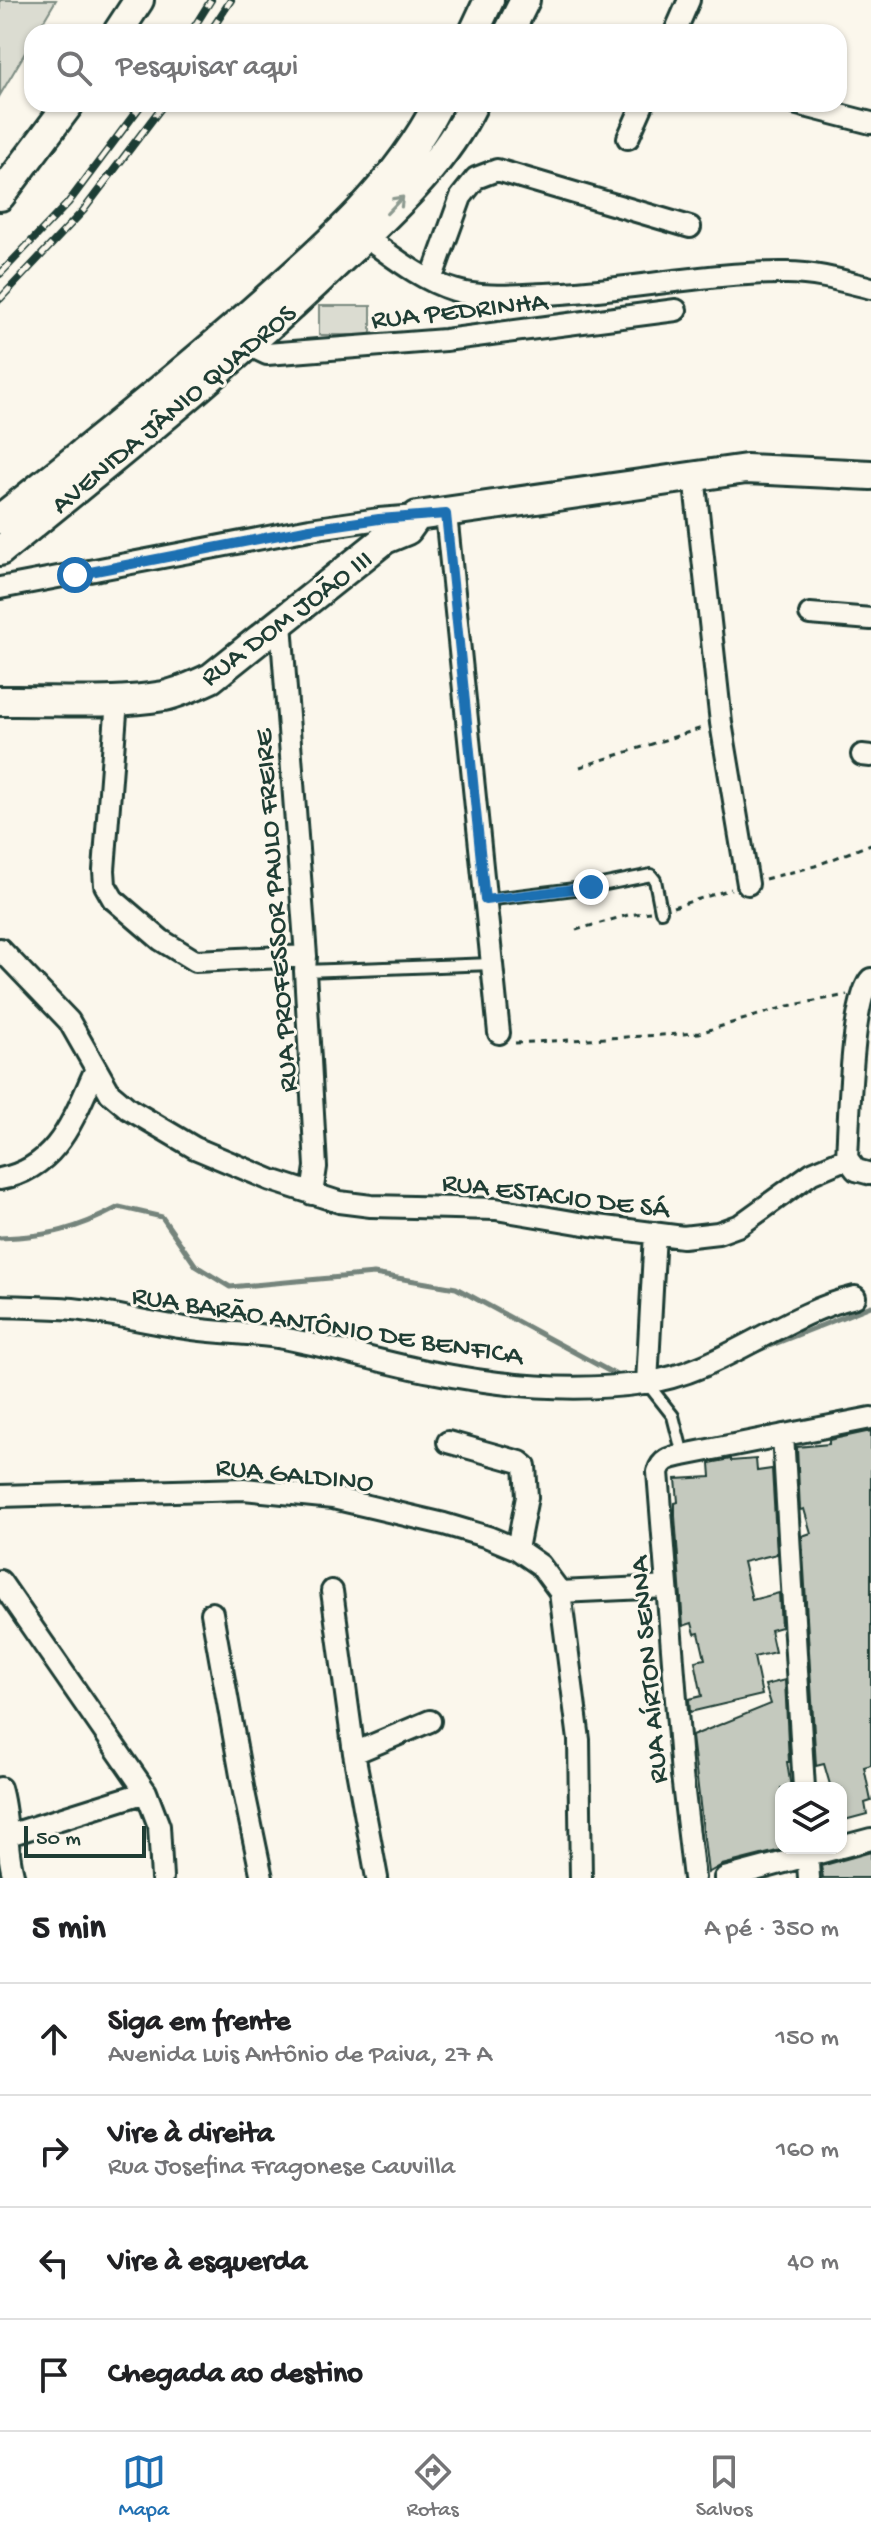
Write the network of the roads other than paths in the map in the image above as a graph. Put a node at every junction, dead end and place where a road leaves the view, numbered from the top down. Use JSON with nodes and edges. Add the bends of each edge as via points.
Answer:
{"nodes":[{"id":1,"x":139,"y":0,"type":"edge"},
{"id":2,"x":489,"y":0,"type":"edge"},
{"id":3,"x":525,"y":0,"type":"edge"},
{"id":4,"x":689,"y":0,"type":"edge"},
{"id":5,"x":123,"y":24,"type":"edge"},
{"id":6,"x":478,"y":24,"type":"edge"},
{"id":7,"x":513,"y":24,"type":"edge"},
{"id":8,"x":678,"y":24,"type":"edge"},
{"id":9,"x":63,"y":112,"type":"edge"},
{"id":10,"x":437,"y":112,"type":"edge"},
{"id":11,"x":465,"y":112,"type":"edge"},
{"id":12,"x":639,"y":112,"type":"edge"},
{"id":13,"x":828,"y":112,"type":"edge"},
{"id":14,"x":871,"y":123,"type":"edge"},
{"id":15,"x":628,"y":138,"type":"dead end"},
{"id":16,"x":435,"y":140,"type":"junction"},
{"id":17,"x":0,"y":196,"type":"edge"},
{"id":18,"x":690,"y":227,"type":"dead end"},
{"id":19,"x":365,"y":237,"type":"junction"},
{"id":20,"x":334,"y":253,"type":"junction"},
{"id":21,"x":431,"y":280,"type":"junction"},
{"id":22,"x":871,"y":288,"type":"edge"},
{"id":23,"x":676,"y":310,"type":"dead end"},
{"id":24,"x":248,"y":345,"type":"junction"},
{"id":25,"x":694,"y":475,"type":"junction"},
{"id":26,"x":871,"y":475,"type":"edge"},
{"id":27,"x":446,"y":514,"type":"junction"},
{"id":28,"x":417,"y":516,"type":"junction"},
{"id":29,"x":0,"y":519,"type":"edge"},
{"id":30,"x":0,"y":551,"type":"edge"},
{"id":31,"x":0,"y":588,"type":"edge"},
{"id":32,"x":810,"y":614,"type":"dead end"},
{"id":33,"x":871,"y":619,"type":"edge"},
{"id":34,"x":281,"y":623,"type":"junction"},
{"id":35,"x":117,"y":700,"type":"junction"},
{"id":36,"x":0,"y":701,"type":"edge"},
{"id":37,"x":748,"y":884,"type":"road end"},
{"id":38,"x":485,"y":900,"type":"junction"},
{"id":39,"x":661,"y":911,"type":"road end"},
{"id":40,"x":0,"y":949,"type":"edge"},
{"id":41,"x":305,"y":964,"type":"junction"},
{"id":42,"x":492,"y":964,"type":"junction"},
{"id":43,"x":866,"y":986,"type":"edge"},
{"id":44,"x":499,"y":1033,"type":"road end"},
{"id":45,"x":95,"y":1071,"type":"junction"},
{"id":46,"x":847,"y":1158,"type":"junction"},
{"id":47,"x":871,"y":1174,"type":"edge"},
{"id":48,"x":0,"y":1179,"type":"edge"},
{"id":49,"x":312,"y":1194,"type":"junction"},
{"id":50,"x":655,"y":1233,"type":"junction"},
{"id":51,"x":855,"y":1297,"type":"dead end"},
{"id":52,"x":0,"y":1306,"type":"edge"},
{"id":53,"x":647,"y":1383,"type":"junction"},
{"id":54,"x":871,"y":1418,"type":"edge"},
{"id":55,"x":783,"y":1435,"type":"junction"},
{"id":56,"x":448,"y":1442,"type":"dead end"},
{"id":57,"x":674,"y":1457,"type":"junction"},
{"id":58,"x":0,"y":1496,"type":"edge"},
{"id":59,"x":517,"y":1549,"type":"junction"},
{"id":60,"x":0,"y":1581,"type":"edge"},
{"id":61,"x":667,"y":1587,"type":"junction"},
{"id":62,"x":332,"y":1591,"type":"dead end"},
{"id":63,"x":560,"y":1592,"type":"junction"},
{"id":64,"x":212,"y":1613,"type":"dead end"},
{"id":65,"x":430,"y":1721,"type":"dead end"},
{"id":66,"x":354,"y":1753,"type":"junction"},
{"id":67,"x":804,"y":1782,"type":"edge"},
{"id":68,"x":0,"y":1788,"type":"edge"},
{"id":69,"x":146,"y":1792,"type":"junction"},
{"id":70,"x":9,"y":1835,"type":"junction"},
{"id":71,"x":871,"y":1839,"type":"edge"},
{"id":72,"x":847,"y":1846,"type":"edge"},
{"id":73,"x":801,"y":1854,"type":"edge"},
{"id":74,"x":807,"y":1854,"type":"edge"},
{"id":75,"x":14,"y":1878,"type":"edge"},
{"id":76,"x":162,"y":1878,"type":"edge"},
{"id":77,"x":262,"y":1878,"type":"edge"},
{"id":78,"x":377,"y":1878,"type":"edge"},
{"id":79,"x":581,"y":1878,"type":"edge"},
{"id":80,"x":694,"y":1878,"type":"edge"},
{"id":81,"x":725,"y":1878,"type":"edge"},
{"id":82,"x":809,"y":1878,"type":"edge"}],
"edges":[{"from":1,"to":5,"type":"main road"},
{"from":2,"to":6,"type":"main road"},
{"from":3,"to":7,"type":"main road"},
{"from":4,"to":8,"type":"street"},
{"from":9,"to":17,"type":"main road"},
{"from":10,"to":16,"type":"main road"},
{"from":11,"to":16,"type":"main road"},
{"from":12,"to":15,"type":"street"},
{"from":13,"to":14,"type":"street"},
{"from":19,"to":16,"type":"main road","one_way":true,"via":[[417,183]]},
{"from":16,"to":20,"type":"main road","via":[[390,178]]},
{"from":18,"to":21,"type":"street","via":[[497,170],[476,178],[461,197]]},
{"from":19,"to":20,"type":"main road"},
{"from":19,"to":21,"type":"street"},
{"from":20,"to":24,"type":"main road","name":"AVENIDA JÂNIO QUADROS"},
{"from":20,"to":29,"type":"main road","name":"AVENIDA JÂNIO QUADROS"},
{"from":21,"to":22,"type":"street","via":[[488,296],[592,292],[787,272]]},
{"from":23,"to":24,"type":"street","name":"RUA PEDRINHA","via":[[445,340],[267,354]]},
{"from":24,"to":30,"type":"main road","name":"AVENIDA JÂNIO QUADROS"},
{"from":25,"to":26,"type":"main road","via":[[746,469]]},
{"from":25,"to":27,"type":"main road"},
{"from":25,"to":37,"type":"street","via":[[721,723]]},
{"from":27,"to":28,"type":"main road"},
{"from":27,"to":38,"type":"street"},
{"from":28,"to":31,"type":"street","via":[[310,529]]},
{"from":28,"to":34,"type":"main road","name":"RUA DOM JOÃO III","via":[[407,530],[385,539]]},
{"from":32,"to":33,"type":"street"},
{"from":34,"to":35,"type":"main road","name":"RUA DOM JOÃO III","via":[[211,678],[163,696]]},
{"from":34,"to":41,"type":"street","name":"RUA PROFESSOR PAULO FREIRE"},
{"from":35,"to":36,"type":"main road","name":"RUA DOM JOÃO III"},
{"from":35,"to":41,"type":"street","via":[[104,870],[113,899],[195,961]]},
{"from":38,"to":39,"type":"lane","via":[[651,875]]},
{"from":38,"to":42,"type":"street"},
{"from":40,"to":45,"type":"street","name":"RUA ESTACIO DE SÁ","via":[[69,1021]]},
{"from":41,"to":42,"type":"lane"},
{"from":41,"to":49,"type":"street","name":"RUA PROFESSOR PAULO FREIRE","via":[[316,1167]]},
{"from":42,"to":44,"type":"street"},
{"from":43,"to":46,"type":"street","via":[[855,1043]]},
{"from":45,"to":48,"type":"street","via":[[60,1141],[42,1162],[19,1176]]},
{"from":45,"to":49,"type":"street","name":"RUA ESTACIO DE SÁ","via":[[110,1093],[168,1133]]},
{"from":46,"to":47,"type":"street","via":[[856,1170]]},
{"from":46,"to":50,"type":"street","name":"RUA ESTACIO DE SÁ","via":[[812,1173],[740,1225],[683,1237]]},
{"from":49,"to":50,"type":"street","name":"RUA ESTACIO DE SÁ","via":[[371,1206],[496,1209]]},
{"from":50,"to":53,"type":"street"},
{"from":51,"to":53,"type":"street","name":"RUA BARÃO ANTÔNIO DE BENFICA","via":[[803,1314],[717,1361]]},
{"from":52,"to":53,"type":"street","name":"RUA BARÃO ANTÔNIO DE BENFICA","via":[[75,1309],[276,1337],[489,1382],[587,1389]]},
{"from":53,"to":57,"type":"lane","via":[[673,1416]]},
{"from":54,"to":55,"type":"street"},
{"from":55,"to":57,"type":"street"},
{"from":55,"to":67,"type":"street"},
{"from":56,"to":59,"type":"street","via":[[525,1466],[527,1497]]},
{"from":57,"to":61,"type":"street","name":"RUA AÍRTON SENNA","via":[[658,1472]]},
{"from":58,"to":59,"type":"street","name":"RUA GALDINO","via":[[244,1489],[304,1495],[444,1524]]},
{"from":59,"to":63,"type":"street","name":"RUA GALDINO","via":[[540,1565]]},
{"from":60,"to":69,"type":"street"},
{"from":61,"to":63,"type":"street"},
{"from":61,"to":80,"type":"street","name":"RUA AÍRTON SENNA"},
{"from":62,"to":66,"type":"street"},
{"from":63,"to":79,"type":"street","via":[[579,1740]]},
{"from":64,"to":77,"type":"street"},
{"from":65,"to":66,"type":"street"},
{"from":66,"to":78,"type":"street"},
{"from":68,"to":70,"type":"street"},
{"from":69,"to":70,"type":"street"},
{"from":69,"to":76,"type":"street","via":[[159,1826]]},
{"from":70,"to":75,"type":"street"},
{"from":71,"to":72,"type":"street"},
{"from":73,"to":81,"type":"street"},
{"from":74,"to":82,"type":"street"}]}
